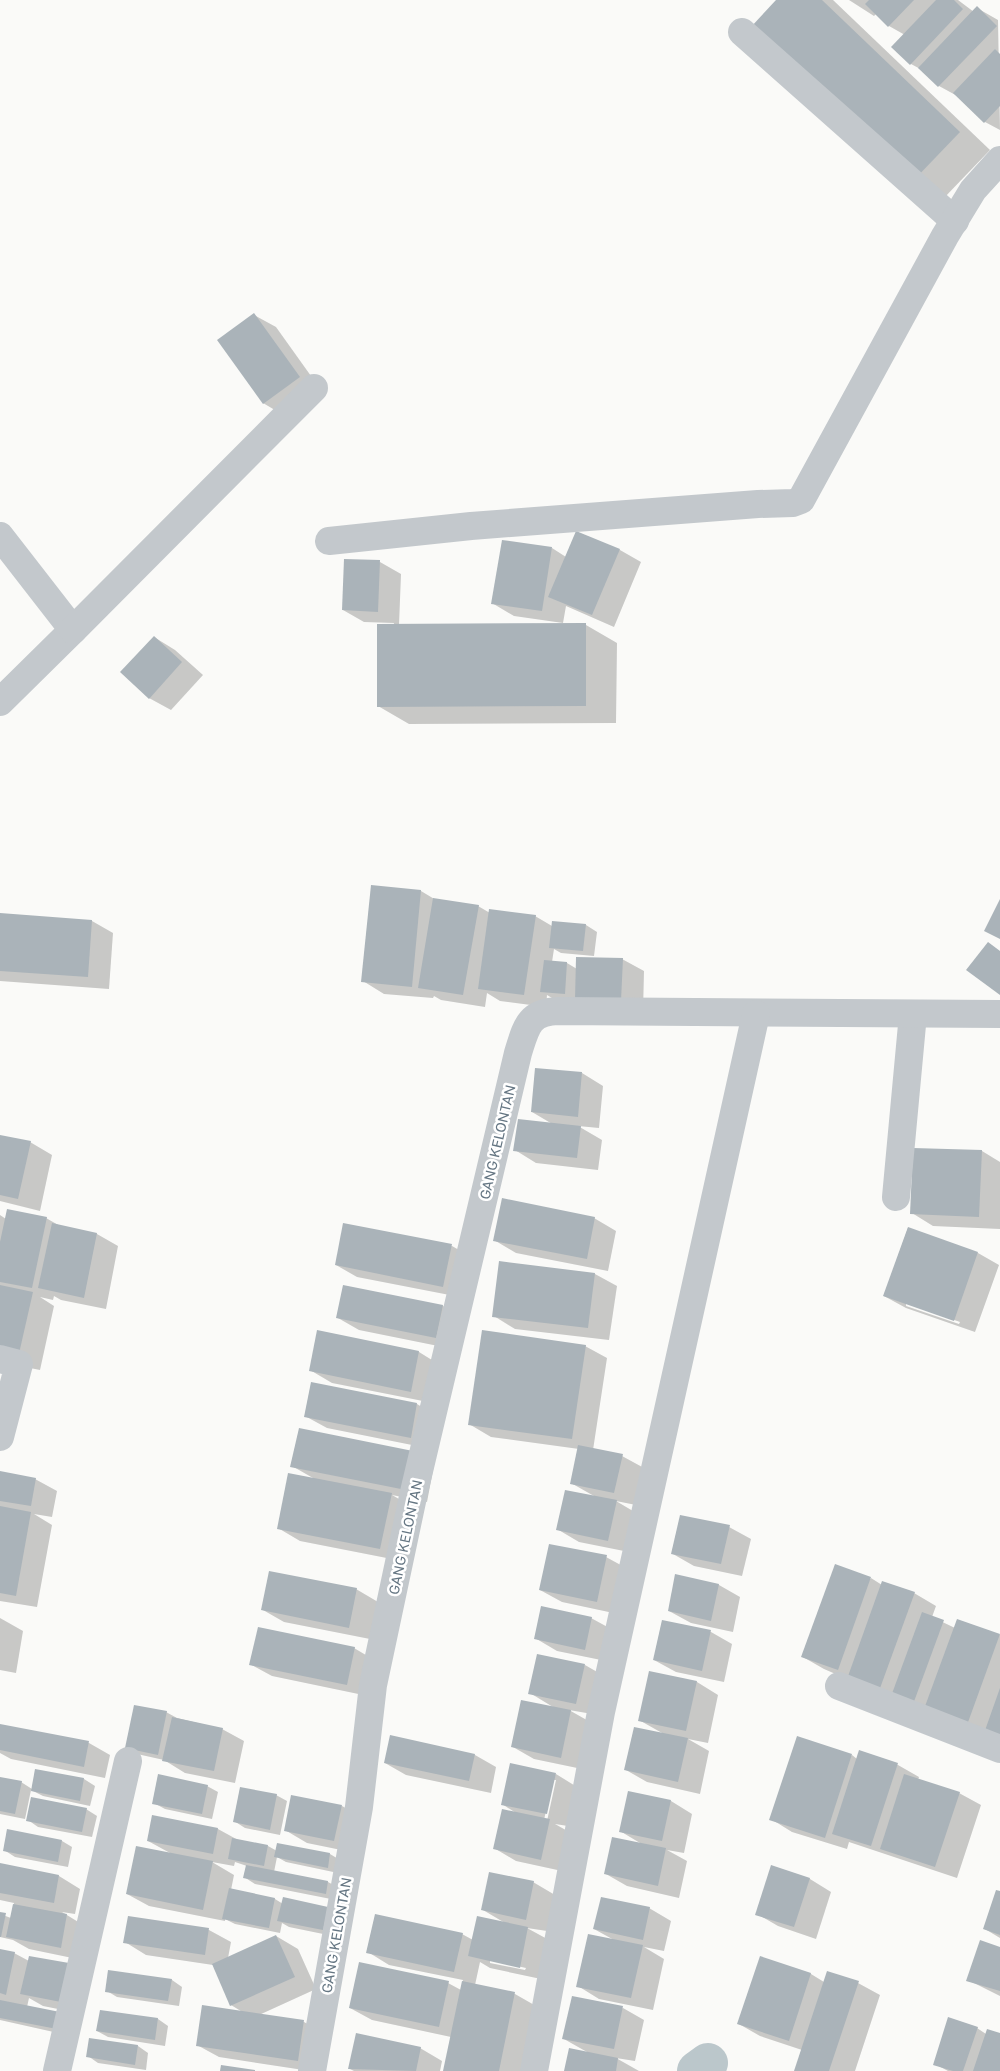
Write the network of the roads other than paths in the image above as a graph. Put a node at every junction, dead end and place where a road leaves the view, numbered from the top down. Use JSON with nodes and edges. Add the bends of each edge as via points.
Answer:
{"nodes":[{"id":1,"x":742,"y":32,"type":"dead end"},
{"id":2,"x":1000,"y":160,"type":"edge"},
{"id":3,"x":954,"y":221,"type":"junction"},
{"id":4,"x":314,"y":388,"type":"dead end"},
{"id":5,"x":0,"y":536,"type":"edge"},
{"id":6,"x":329,"y":541,"type":"dead end"},
{"id":7,"x":73,"y":630,"type":"junction"},
{"id":8,"x":0,"y":702,"type":"edge"},
{"id":9,"x":756,"y":1014,"type":"junction"},
{"id":10,"x":913,"y":1014,"type":"junction"},
{"id":11,"x":1000,"y":1014,"type":"edge"},
{"id":12,"x":896,"y":1197,"type":"dead end"},
{"id":13,"x":0,"y":1359,"type":"edge"},
{"id":14,"x":0,"y":1437,"type":"edge"},
{"id":15,"x":839,"y":1686,"type":"dead end"},
{"id":16,"x":1000,"y":1749,"type":"edge"},
{"id":17,"x":128,"y":1761,"type":"dead end"},
{"id":18,"x":57,"y":2071,"type":"edge"},
{"id":19,"x":312,"y":2071,"type":"edge"},
{"id":20,"x":534,"y":2071,"type":"edge"}],
"edges":[{"from":1,"to":3,"type":"street"},
{"from":2,"to":3,"type":"street","via":[[972,190]]},
{"from":3,"to":6,"type":"street","via":[[805,495],[797,502],[471,526]]},
{"from":4,"to":7,"type":"street"},
{"from":5,"to":7,"type":"street"},
{"from":7,"to":8,"type":"street"},
{"from":9,"to":10,"type":"street"},
{"from":9,"to":19,"type":"street","name":"GANG KELONTAN","via":[[558,1011],[539,1014],[530,1022],[518,1053],[414,1492],[373,1685],[359,1807]]},
{"from":9,"to":20,"type":"street","via":[[601,1712]]},
{"from":10,"to":11,"type":"street"},
{"from":10,"to":12,"type":"street"},
{"from":13,"to":14,"type":"street","via":[[20,1364]]},
{"from":15,"to":16,"type":"street"},
{"from":17,"to":18,"type":"street"}]}
